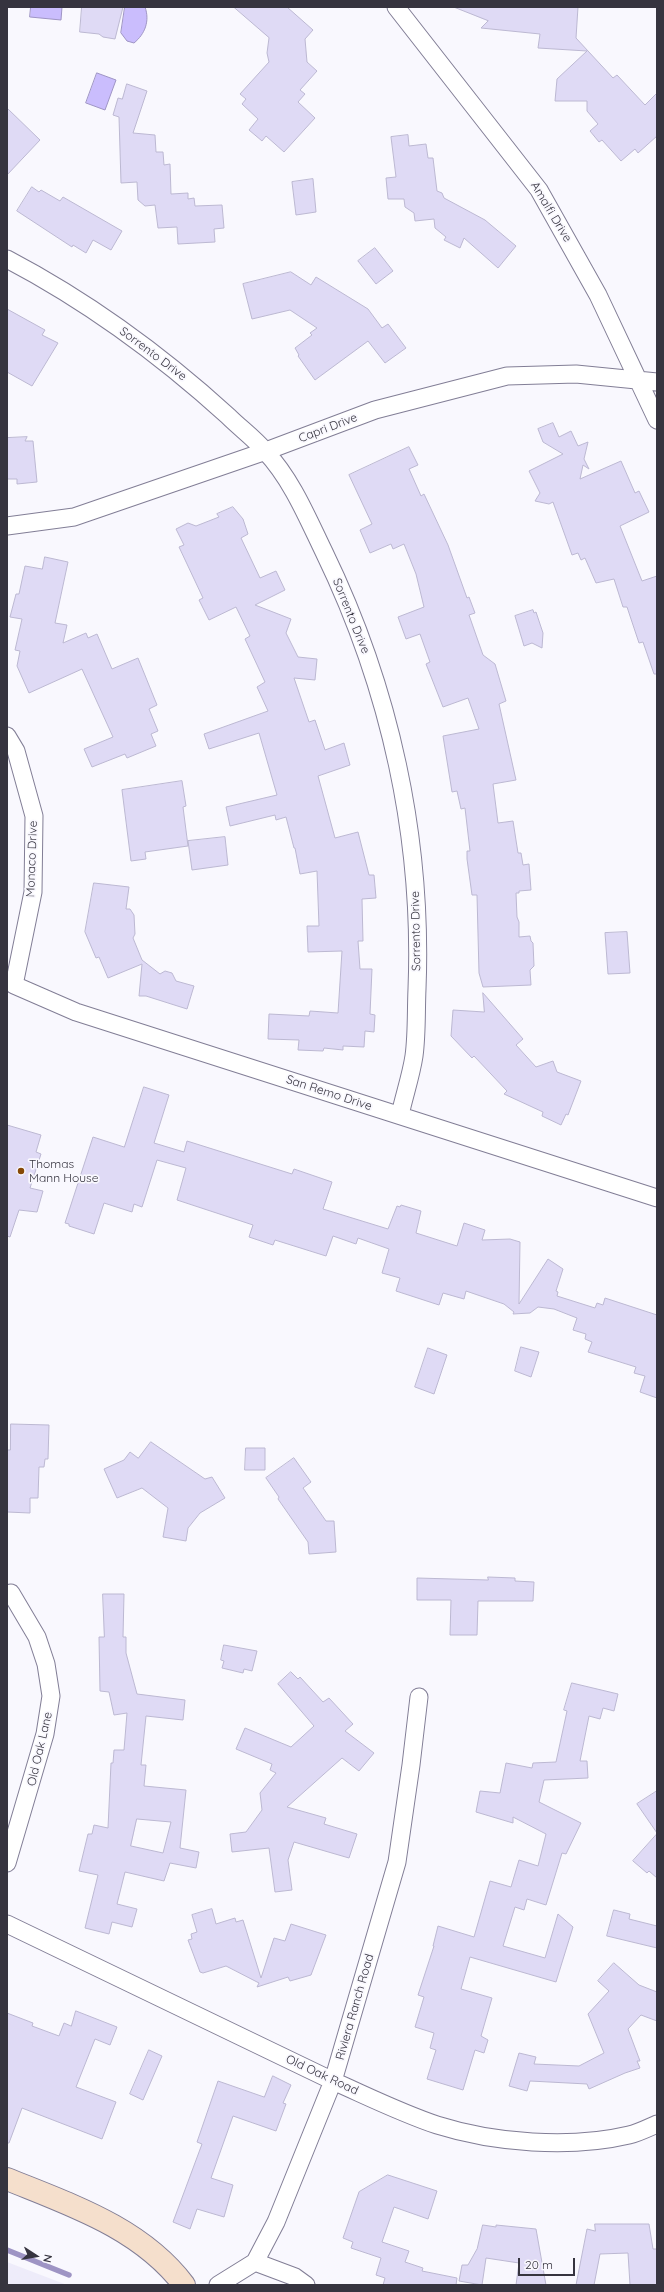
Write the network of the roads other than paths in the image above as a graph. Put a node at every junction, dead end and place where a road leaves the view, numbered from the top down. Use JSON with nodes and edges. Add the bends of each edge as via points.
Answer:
{"nodes":[{"id":1,"x":396,"y":7,"type":"edge"},
{"id":2,"x":7,"y":259,"type":"edge"},
{"id":3,"x":639,"y":381,"type":"junction"},
{"id":4,"x":657,"y":382,"type":"edge"},
{"id":5,"x":657,"y":420,"type":"edge"},
{"id":6,"x":266,"y":451,"type":"junction"},
{"id":7,"x":7,"y":526,"type":"edge"},
{"id":8,"x":7,"y":736,"type":"edge"},
{"id":9,"x":10,"y":989,"type":"edge"},
{"id":10,"x":400,"y":1115,"type":"junction"},
{"id":11,"x":657,"y":1198,"type":"edge"},
{"id":12,"x":11,"y":1593,"type":"dead end"},
{"id":13,"x":419,"y":1697,"type":"dead end"},
{"id":14,"x":7,"y":1862,"type":"edge"},
{"id":15,"x":7,"y":1924,"type":"edge"},
{"id":16,"x":333,"y":2081,"type":"junction"},
{"id":17,"x":657,"y":2124,"type":"edge"},
{"id":18,"x":7,"y":2179,"type":"edge"},
{"id":19,"x":255,"y":2262,"type":"junction"},
{"id":20,"x":184,"y":2285,"type":"edge"},
{"id":21,"x":218,"y":2285,"type":"edge"},
{"id":22,"x":306,"y":2285,"type":"edge"}],
"edges":[{"from":1,"to":3,"type":"street","name":"Amalfi Drive","via":[[540,190],[598,295]]},
{"from":2,"to":6,"type":"street","name":"Sorrento Drive","via":[[101,315],[191,382]]},
{"from":3,"to":4,"type":"street","name":"Capri Drive"},
{"from":3,"to":5,"type":"street","name":"Amalfi Drive"},
{"from":3,"to":6,"type":"street","name":"Capri Drive","via":[[576,374],[507,376],[375,410]]},
{"from":6,"to":7,"type":"street","name":"Capri Drive","via":[[74,517]]},
{"from":6,"to":10,"type":"street","name":"Sorrento Drive","via":[[292,486],[354,619],[374,676],[400,775],[410,826],[417,902],[418,965],[414,1054]]},
{"from":8,"to":9,"type":"street","name":"Monaco Drive","via":[[16,752],[34,816],[33,892]]},
{"from":9,"to":10,"type":"street","name":"San Remo Drive"},
{"from":10,"to":11,"type":"street","name":"San Remo Drive"},
{"from":12,"to":14,"type":"street","name":"Old Oak Lane","via":[[37,1637],[46,1664],[51,1696],[43,1742]]},
{"from":13,"to":16,"type":"street","name":"Riviera Ranch Road","via":[[397,1862]]},
{"from":15,"to":16,"type":"street","name":"Old Oak Road"},
{"from":16,"to":17,"type":"street","name":"Old Oak Road","via":[[437,2125],[489,2137],[539,2142],[595,2141],[630,2135]]},
{"from":16,"to":19,"type":"street","name":"Riviera Ranch Road","via":[[276,2222]]},
{"from":18,"to":20,"type":"main road","via":[[87,2212],[127,2234],[157,2256]]},
{"from":19,"to":21,"type":"street"},
{"from":19,"to":22,"type":"street","via":[[295,2277]]}]}
